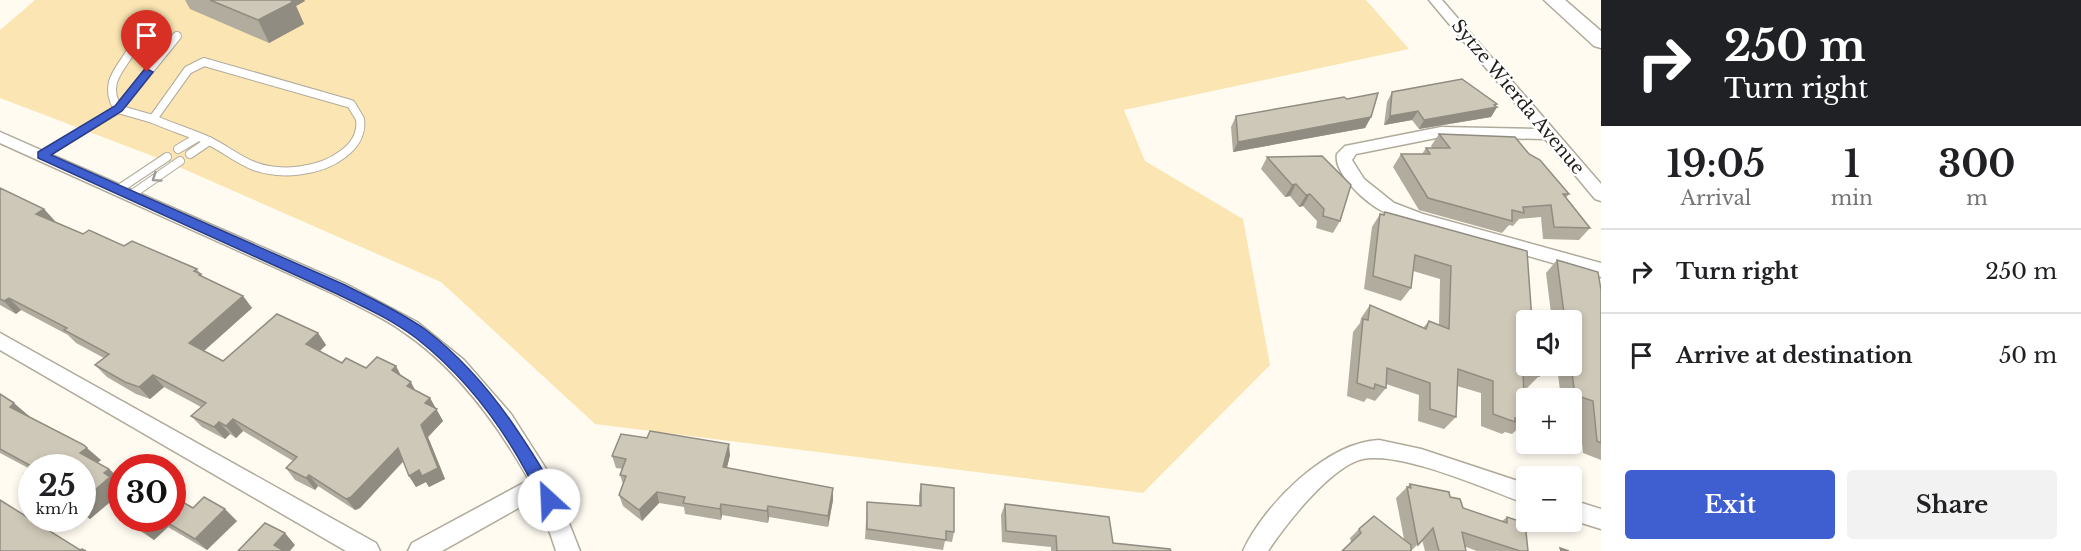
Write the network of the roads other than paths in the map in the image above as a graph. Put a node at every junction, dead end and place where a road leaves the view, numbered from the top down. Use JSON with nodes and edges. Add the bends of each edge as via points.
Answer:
{"nodes":[{"id":1,"x":1435,"y":0,"type":"edge"},
{"id":2,"x":1554,"y":0,"type":"edge"},
{"id":3,"x":1574,"y":0,"type":"edge"},
{"id":4,"x":138,"y":22,"type":"dead end"},
{"id":5,"x":1601,"y":23,"type":"edge"},
{"id":6,"x":177,"y":36,"type":"dead end"},
{"id":7,"x":1601,"y":42,"type":"edge"},
{"id":8,"x":118,"y":109,"type":"junction"},
{"id":9,"x":153,"y":119,"type":"junction"},
{"id":10,"x":1549,"y":134,"type":"junction"},
{"id":11,"x":198,"y":136,"type":"junction"},
{"id":12,"x":0,"y":137,"type":"edge"},
{"id":13,"x":209,"y":141,"type":"junction"},
{"id":14,"x":178,"y":150,"type":"dead end"},
{"id":15,"x":190,"y":154,"type":"dead end"},
{"id":16,"x":42,"y":155,"type":"junction"},
{"id":17,"x":167,"y":157,"type":"dead end"},
{"id":18,"x":180,"y":161,"type":"dead end"},
{"id":19,"x":125,"y":192,"type":"junction"},
{"id":20,"x":1601,"y":195,"type":"edge"},
{"id":21,"x":1601,"y":270,"type":"edge"},
{"id":22,"x":0,"y":341,"type":"edge"},
{"id":23,"x":543,"y":484,"type":"junction"},
{"id":24,"x":1516,"y":490,"type":"edge"},
{"id":25,"x":1582,"y":513,"type":"edge"},
{"id":26,"x":1601,"y":519,"type":"edge"},
{"id":27,"x":368,"y":551,"type":"edge"},
{"id":28,"x":420,"y":551,"type":"edge"},
{"id":29,"x":568,"y":551,"type":"edge"},
{"id":30,"x":1255,"y":551,"type":"edge"}],
"edges":[{"from":1,"to":10,"type":"street","name":"Sytze Wierda Avenue"},
{"from":2,"to":7,"type":"main road"},
{"from":3,"to":5,"type":"main road"},
{"from":4,"to":8,"type":"lane","via":[[139,36],[111,90]]},
{"from":6,"to":8,"type":"lane"},
{"from":8,"to":9,"type":"lane"},
{"from":8,"to":16,"type":"lane"},
{"from":9,"to":11,"type":"lane"},
{"from":9,"to":13,"type":"lane","via":[[188,70],[204,62],[342,100],[351,104],[362,118],[356,140],[347,152],[312,167],[279,170],[255,166]]},
{"from":10,"to":20,"type":"street","name":"Sytze Wierda Avenue"},
{"from":10,"to":21,"type":"street","via":[[1441,132],[1351,150],[1342,161],[1369,194],[1387,206]]},
{"from":11,"to":13,"type":"lane"},
{"from":11,"to":14,"type":"lane"},
{"from":12,"to":16,"type":"street"},
{"from":13,"to":15,"type":"lane"},
{"from":16,"to":19,"type":"street"},
{"from":17,"to":19,"type":"lane"},
{"from":18,"to":19,"type":"lane","one_way":true},
{"from":19,"to":23,"type":"street","via":[[340,289],[420,334],[491,403]]},
{"from":22,"to":27,"type":"street"},
{"from":23,"to":28,"type":"street"},
{"from":23,"to":29,"type":"street"},
{"from":24,"to":30,"type":"street","via":[[1409,454],[1364,450],[1326,470],[1270,528]]},
{"from":25,"to":26,"type":"street"}]}
